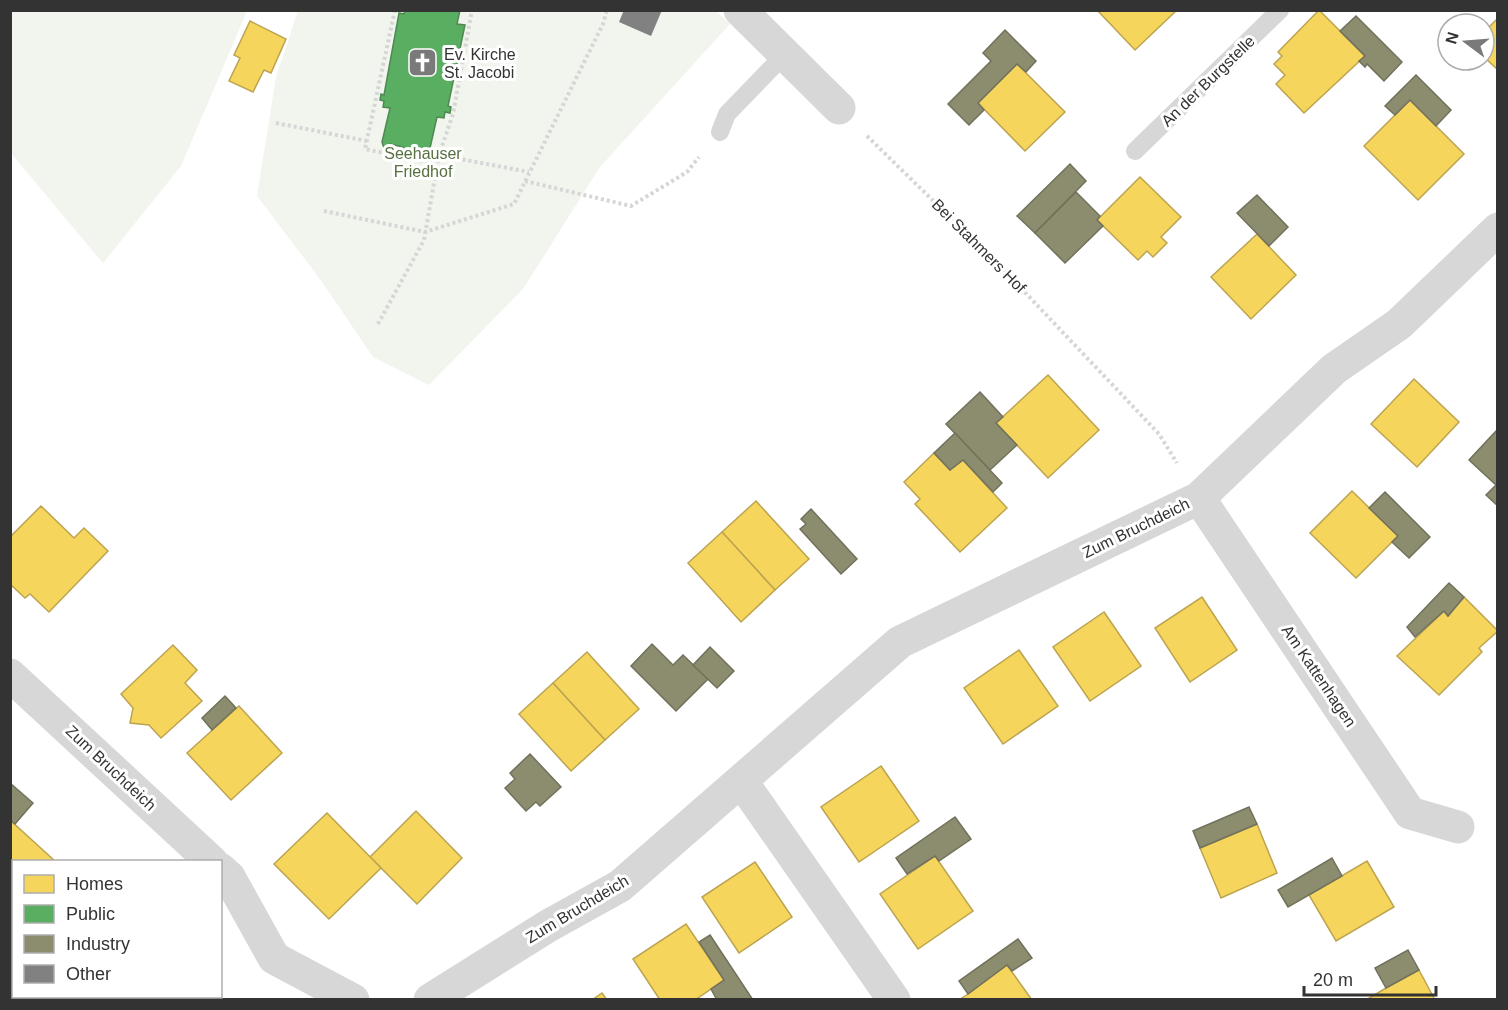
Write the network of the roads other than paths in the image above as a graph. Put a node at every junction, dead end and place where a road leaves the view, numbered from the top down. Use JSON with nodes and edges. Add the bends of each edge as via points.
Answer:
{"nodes":[{"id":1,"x":740,"y":10,"type":"edge"},
{"id":2,"x":1280,"y":10,"type":"edge"},
{"id":3,"x":786,"y":53,"type":"junction"},
{"id":4,"x":839,"y":108,"type":"road end"},
{"id":5,"x":720,"y":132,"type":"road end"},
{"id":6,"x":1136,"y":151,"type":"dead end"},
{"id":7,"x":1497,"y":229,"type":"edge"},
{"id":8,"x":1199,"y":498,"type":"junction"},
{"id":9,"x":10,"y":675,"type":"edge"},
{"id":10,"x":742,"y":782,"type":"junction"},
{"id":11,"x":1458,"y":827,"type":"dead end"},
{"id":12,"x":211,"y":860,"type":"edge"},
{"id":13,"x":222,"y":871,"type":"edge"},
{"id":14,"x":353,"y":999,"type":"edge"},
{"id":15,"x":430,"y":999,"type":"edge"},
{"id":16,"x":894,"y":999,"type":"edge"}],
"edges":[{"from":1,"to":3,"type":"street"},
{"from":2,"to":6,"type":"lane","name":"An der Burgstelle"},
{"from":3,"to":4,"type":"street"},
{"from":3,"to":5,"type":"lane","via":[[727,114]]},
{"from":7,"to":8,"type":"street","name":"Zum Bruchdeich","via":[[1399,324],[1334,369]]},
{"from":8,"to":10,"type":"street","name":"Zum Bruchdeich","via":[[900,642]]},
{"from":8,"to":11,"type":"street","name":"Am Kattenhagen","via":[[1410,813]]},
{"from":9,"to":12,"type":"street","name":"Zum Bruchdeich"},
{"from":10,"to":15,"type":"street","name":"Zum Bruchdeich","via":[[620,886]]},
{"from":10,"to":16,"type":"street"},
{"from":13,"to":14,"type":"street","via":[[274,958]]}]}
